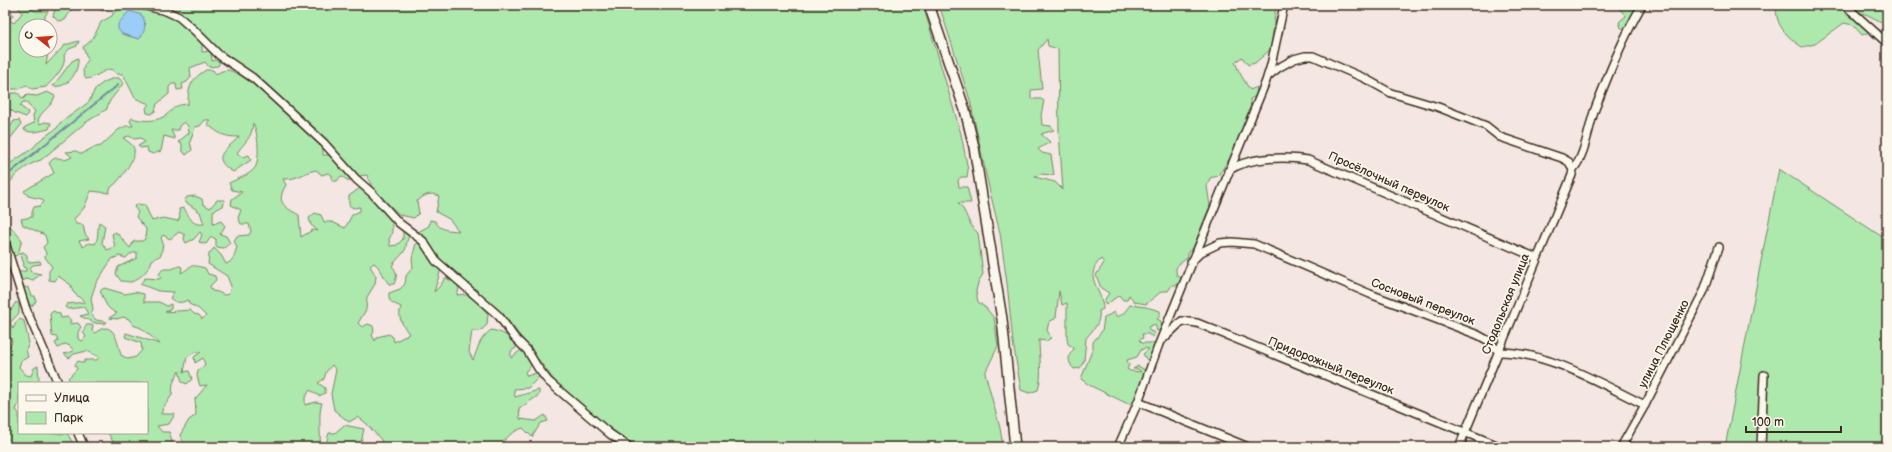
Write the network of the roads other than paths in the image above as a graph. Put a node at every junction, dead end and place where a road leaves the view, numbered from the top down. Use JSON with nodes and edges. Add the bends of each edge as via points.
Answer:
{"nodes":[{"id":1,"x":142,"y":5,"type":"edge"},
{"id":2,"x":929,"y":5,"type":"edge"},
{"id":3,"x":1284,"y":5,"type":"edge"},
{"id":4,"x":1642,"y":5,"type":"edge"},
{"id":5,"x":1845,"y":5,"type":"edge"},
{"id":6,"x":1887,"y":43,"type":"edge"},
{"id":7,"x":1266,"y":80,"type":"junction"},
{"id":8,"x":1573,"y":169,"type":"junction"},
{"id":9,"x":1227,"y":172,"type":"junction"},
{"id":10,"x":5,"y":242,"type":"edge"},
{"id":11,"x":1719,"y":247,"type":"dead end"},
{"id":12,"x":1537,"y":258,"type":"junction"},
{"id":13,"x":1191,"y":262,"type":"junction"},
{"id":14,"x":1159,"y":344,"type":"junction"},
{"id":15,"x":1498,"y":352,"type":"junction"},
{"id":16,"x":1764,"y":375,"type":"dead end"},
{"id":17,"x":58,"y":382,"type":"edge"},
{"id":18,"x":1138,"y":402,"type":"junction"},
{"id":19,"x":1645,"y":405,"type":"junction"},
{"id":20,"x":1465,"y":432,"type":"junction"},
{"id":21,"x":78,"y":434,"type":"edge"},
{"id":22,"x":626,"y":446,"type":"edge"},
{"id":23,"x":84,"y":447,"type":"edge"},
{"id":24,"x":1015,"y":447,"type":"edge"},
{"id":25,"x":1118,"y":447,"type":"edge"},
{"id":26,"x":1248,"y":447,"type":"edge"},
{"id":27,"x":1459,"y":447,"type":"edge"},
{"id":28,"x":1501,"y":447,"type":"edge"},
{"id":29,"x":1621,"y":447,"type":"edge"},
{"id":30,"x":1761,"y":447,"type":"edge"}],
"edges":[{"from":1,"to":22,"type":"street","via":[[166,11],[188,24],[212,49],[253,78],[313,132],[399,223],[423,241],[436,261],[500,316],[548,381]]},
{"from":2,"to":24,"type":"street","via":[[965,110],[974,148],[1002,319]]},
{"from":3,"to":7,"type":"street"},
{"from":4,"to":8,"type":"street","name":"Стодольская улица","via":[[1627,33],[1602,93],[1578,164]]},
{"from":5,"to":6,"type":"street"},
{"from":7,"to":8,"type":"street","via":[[1270,73],[1294,59],[1305,56],[1320,58],[1391,93],[1438,107],[1486,126],[1500,137],[1562,158],[1569,162]]},
{"from":7,"to":9,"type":"street"},
{"from":8,"to":12,"type":"street","name":"Стодольская улица"},
{"from":9,"to":12,"type":"street","name":"Просёлочный переулок","via":[[1248,162],[1283,158],[1308,160]]},
{"from":9,"to":13,"type":"street"},
{"from":10,"to":17,"type":"street","via":[[24,303]]},
{"from":11,"to":19,"type":"street","name":"улица Плющенко","via":[[1704,291]]},
{"from":12,"to":15,"type":"street","name":"Стодольская улица"},
{"from":13,"to":14,"type":"street"},
{"from":13,"to":15,"type":"street","name":"Сосновый переулок","via":[[1201,252],[1220,244],[1254,244],[1370,294],[1478,335],[1489,341]]},
{"from":14,"to":18,"type":"street"},
{"from":14,"to":20,"type":"street","name":"Придорожный переулок","via":[[1182,321],[1190,321]]},
{"from":15,"to":19,"type":"street","via":[[1523,354],[1573,370]]},
{"from":15,"to":20,"type":"street","name":"Стодольская улица"},
{"from":16,"to":30,"type":"street"},
{"from":18,"to":25,"type":"street"},
{"from":18,"to":26,"type":"street"},
{"from":19,"to":29,"type":"street","name":"улица Плющенко"},
{"from":20,"to":27,"type":"street","name":"Стодольская улица"},
{"from":20,"to":28,"type":"street","name":"Придорожный переулок"},
{"from":21,"to":23,"type":"street"}]}
